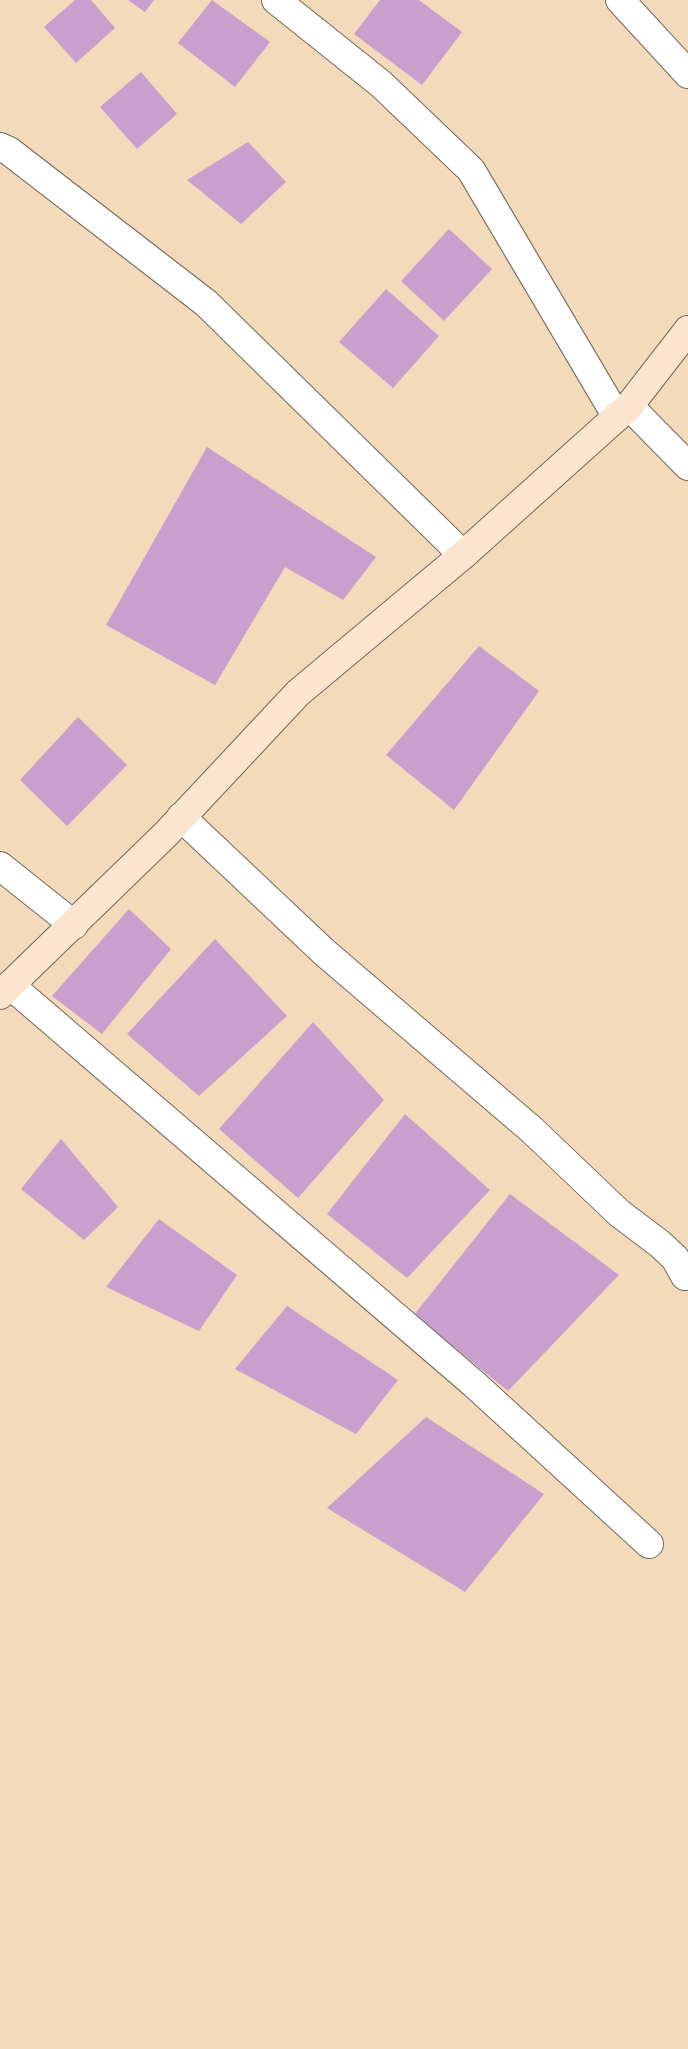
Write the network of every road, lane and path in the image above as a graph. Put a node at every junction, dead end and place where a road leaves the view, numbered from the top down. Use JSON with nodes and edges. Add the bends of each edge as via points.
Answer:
{"nodes":[{"id":1,"x":276,"y":0,"type":"edge"},
{"id":2,"x":620,"y":0,"type":"edge"},
{"id":3,"x":688,"y":74,"type":"edge"},
{"id":4,"x":0,"y":147,"type":"edge"},
{"id":5,"x":688,"y":330,"type":"edge"},
{"id":6,"x":623,"y":411,"type":"junction"},
{"id":7,"x":688,"y":466,"type":"edge"},
{"id":8,"x":463,"y":555,"type":"junction"},
{"id":9,"x":181,"y":817,"type":"junction"},
{"id":10,"x":0,"y":866,"type":"edge"},
{"id":11,"x":74,"y":925,"type":"junction"},
{"id":12,"x":5,"y":990,"type":"edge"},
{"id":13,"x":685,"y":1276,"type":"dead end"},
{"id":14,"x":649,"y":1544,"type":"dead end"}],
"edges":[{"from":1,"to":6,"type":"street","via":[[381,84],[472,170]]},
{"from":2,"to":3,"type":"street"},
{"from":4,"to":8,"type":"street","via":[[206,303]]},
{"from":5,"to":6,"type":"street"},
{"from":6,"to":7,"type":"street"},
{"from":6,"to":8,"type":"street"},
{"from":8,"to":9,"type":"street","via":[[298,694]]},
{"from":9,"to":11,"type":"street"},
{"from":9,"to":13,"type":"street","via":[[324,952],[660,1244],[675,1258]]},
{"from":10,"to":11,"type":"street"},
{"from":11,"to":12,"type":"street"},
{"from":12,"to":14,"type":"street","via":[[473,1383]]}]}
